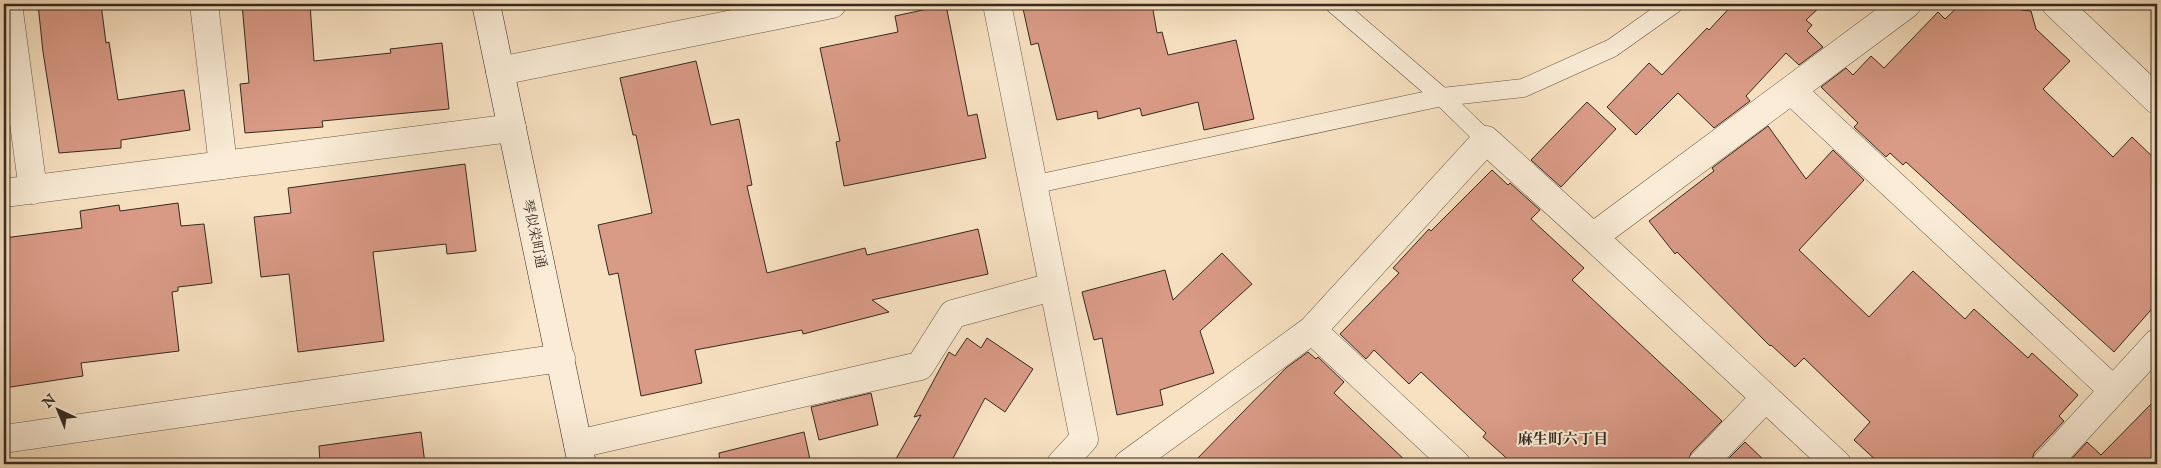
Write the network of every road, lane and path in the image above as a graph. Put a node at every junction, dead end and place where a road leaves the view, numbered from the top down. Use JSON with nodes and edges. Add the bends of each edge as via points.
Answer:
{"nodes":[{"id":1,"x":8,"y":4,"type":"edge"},
{"id":2,"x":204,"y":4,"type":"edge"},
{"id":3,"x":486,"y":4,"type":"edge"},
{"id":4,"x":832,"y":4,"type":"edge"},
{"id":5,"x":996,"y":4,"type":"edge"},
{"id":6,"x":1334,"y":4,"type":"edge"},
{"id":7,"x":1674,"y":4,"type":"edge"},
{"id":8,"x":1907,"y":4,"type":"edge"},
{"id":9,"x":2056,"y":4,"type":"edge"},
{"id":10,"x":500,"y":71,"type":"junction"},
{"id":11,"x":1791,"y":90,"type":"junction"},
{"id":12,"x":1442,"y":97,"type":"junction"},
{"id":13,"x":2157,"y":100,"type":"edge"},
{"id":14,"x":512,"y":128,"type":"junction"},
{"id":15,"x":1486,"y":140,"type":"junction"},
{"id":16,"x":223,"y":165,"type":"junction"},
{"id":17,"x":1032,"y":185,"type":"junction"},
{"id":18,"x":33,"y":190,"type":"junction"},
{"id":19,"x":4,"y":193,"type":"edge"},
{"id":20,"x":1594,"y":237,"type":"junction"},
{"id":21,"x":1052,"y":287,"type":"junction"},
{"id":22,"x":1312,"y":330,"type":"junction"},
{"id":23,"x":2157,"y":343,"type":"edge"},
{"id":24,"x":560,"y":358,"type":"junction"},
{"id":25,"x":2113,"y":390,"type":"junction"},
{"id":26,"x":1765,"y":398,"type":"junction"},
{"id":27,"x":4,"y":438,"type":"edge"},
{"id":28,"x":1087,"y":452,"type":"edge"},
{"id":29,"x":580,"y":454,"type":"edge"},
{"id":30,"x":1061,"y":464,"type":"edge"},
{"id":31,"x":1128,"y":464,"type":"edge"},
{"id":32,"x":1456,"y":464,"type":"edge"},
{"id":33,"x":1702,"y":464,"type":"edge"},
{"id":34,"x":1837,"y":464,"type":"edge"},
{"id":35,"x":2046,"y":464,"type":"edge"}],
"edges":[{"from":1,"to":18,"type":"street"},
{"from":2,"to":16,"type":"street"},
{"from":3,"to":10,"type":"street","name":"琴似栄町通"},
{"from":4,"to":10,"type":"street"},
{"from":5,"to":17,"type":"street"},
{"from":6,"to":12,"type":"lane"},
{"from":7,"to":12,"type":"lane","via":[[1612,48],[1523,88]]},
{"from":8,"to":11,"type":"street"},
{"from":9,"to":13,"type":"street"},
{"from":10,"to":14,"type":"street","name":"琴似栄町通"},
{"from":11,"to":20,"type":"street"},
{"from":11,"to":25,"type":"street"},
{"from":12,"to":15,"type":"lane"},
{"from":12,"to":17,"type":"lane"},
{"from":14,"to":16,"type":"street"},
{"from":14,"to":24,"type":"street","name":"琴似栄町通"},
{"from":15,"to":20,"type":"street"},
{"from":15,"to":22,"type":"street"},
{"from":16,"to":18,"type":"street"},
{"from":17,"to":21,"type":"street"},
{"from":18,"to":19,"type":"street"},
{"from":20,"to":26,"type":"street"},
{"from":21,"to":28,"type":"street"},
{"from":21,"to":29,"type":"street","via":[[953,314],[920,366]]},
{"from":22,"to":31,"type":"street"},
{"from":22,"to":32,"type":"street"},
{"from":23,"to":25,"type":"street"},
{"from":24,"to":27,"type":"street"},
{"from":24,"to":29,"type":"street","name":"琴似栄町通"},
{"from":25,"to":35,"type":"street"},
{"from":26,"to":33,"type":"street"},
{"from":26,"to":34,"type":"street"},
{"from":28,"to":30,"type":"street"}]}
